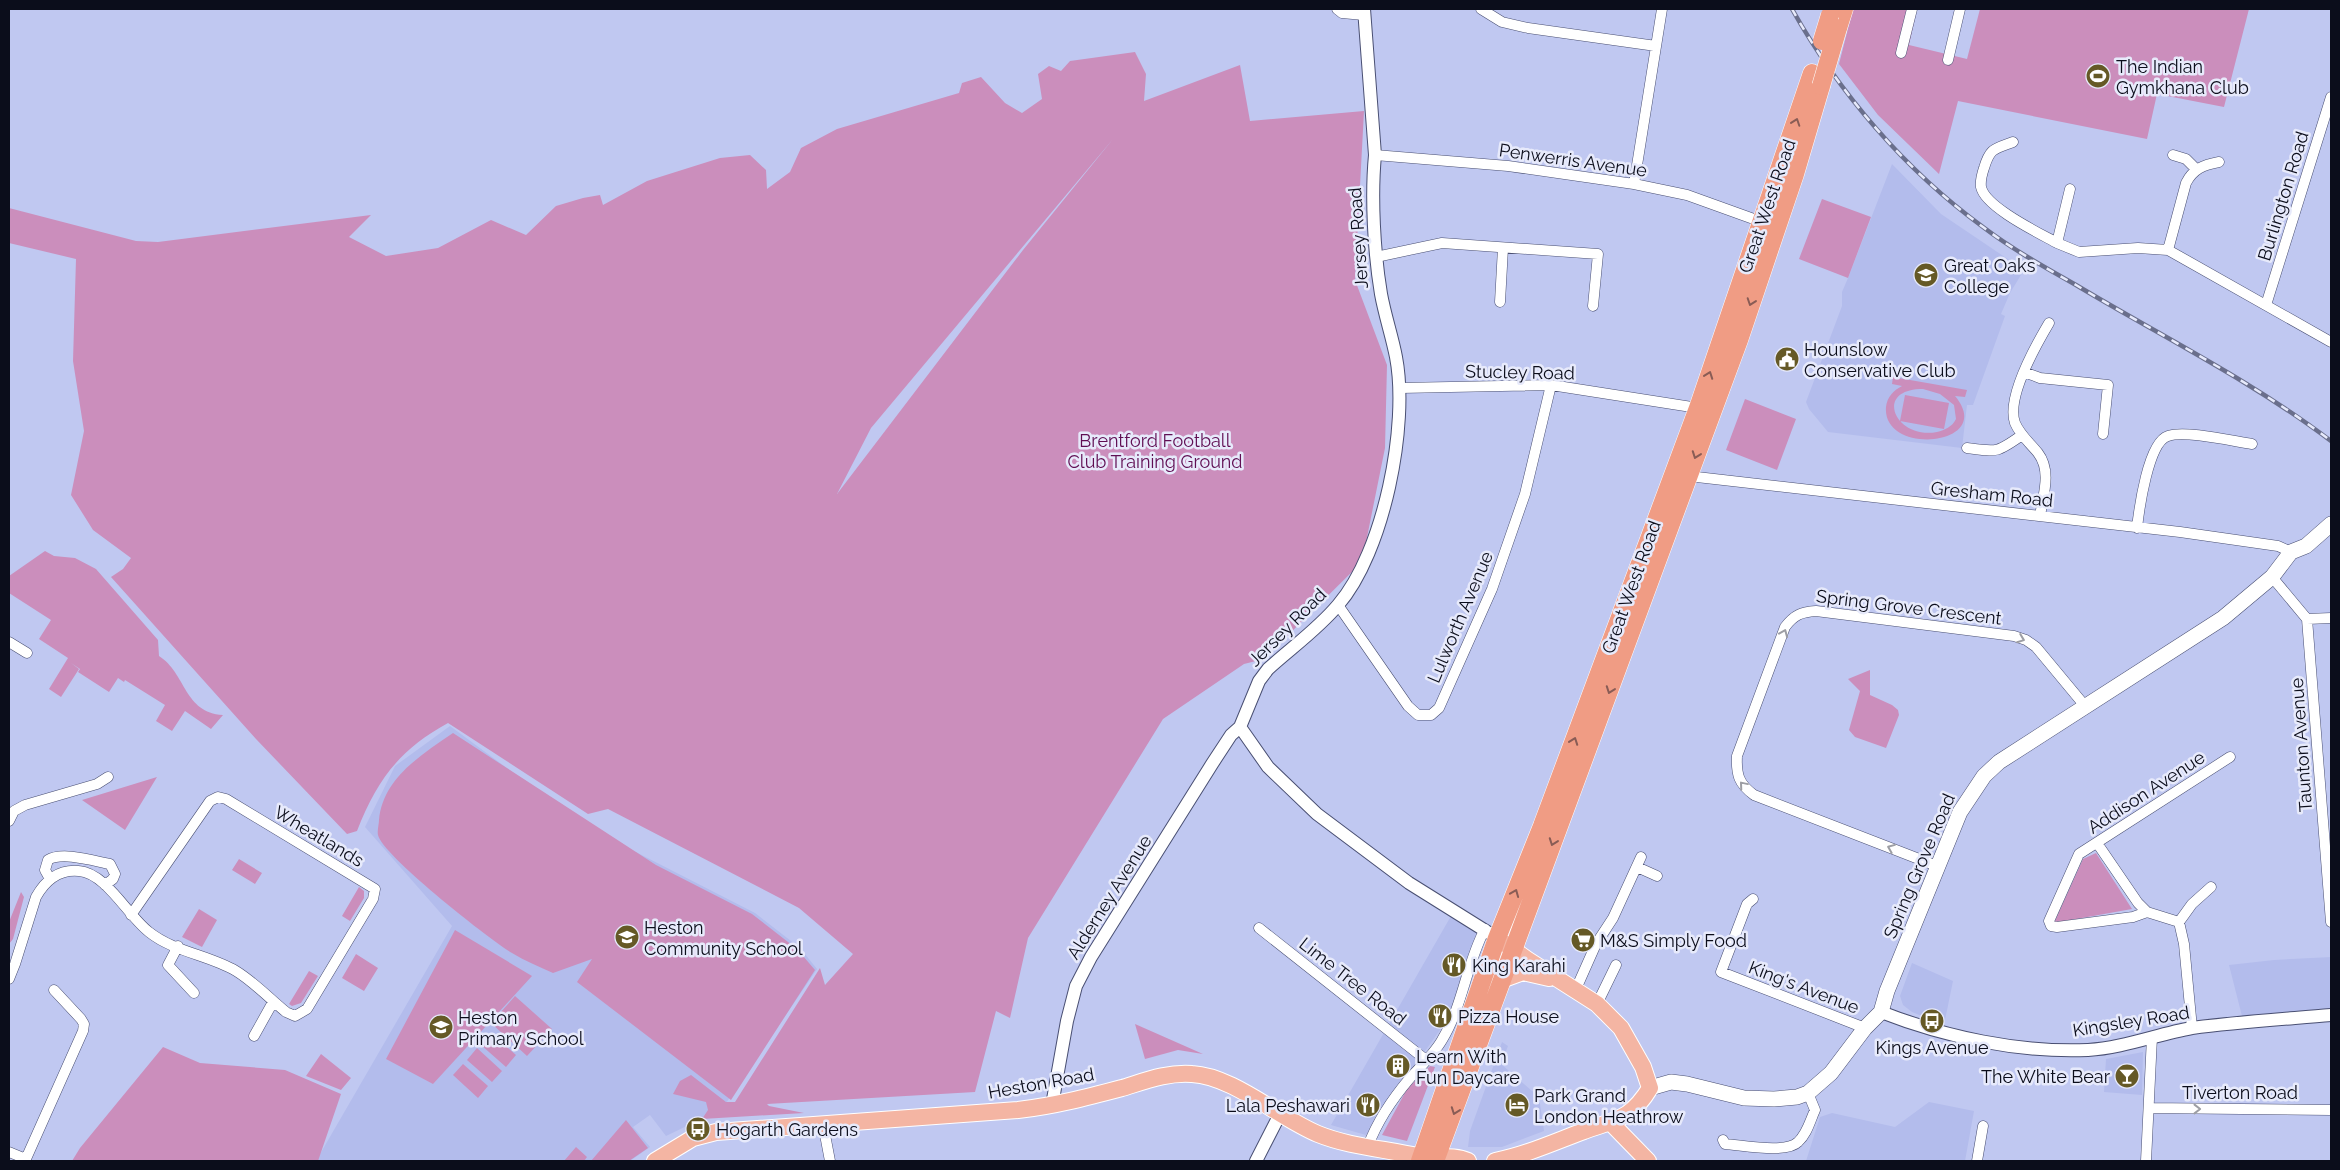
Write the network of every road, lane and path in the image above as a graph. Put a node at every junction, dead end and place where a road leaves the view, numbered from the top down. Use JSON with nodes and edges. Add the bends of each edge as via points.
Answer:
{"nodes":[{"id":1,"x":1338,"y":9,"type":"edge"},
{"id":2,"x":1480,"y":9,"type":"edge"},
{"id":3,"x":1662,"y":9,"type":"edge"},
{"id":4,"x":1912,"y":9,"type":"edge"},
{"id":5,"x":1960,"y":9,"type":"edge"},
{"id":6,"x":1364,"y":12,"type":"edge"},
{"id":7,"x":1836,"y":15,"type":"edge"},
{"id":8,"x":1656,"y":46,"type":"junction"},
{"id":9,"x":1902,"y":52,"type":"dead end"},
{"id":10,"x":1948,"y":60,"type":"dead end"},
{"id":11,"x":1816,"y":80,"type":"junction"},
{"id":12,"x":2331,"y":97,"type":"edge"},
{"id":13,"x":2012,"y":142,"type":"dead end"},
{"id":14,"x":1375,"y":155,"type":"junction"},
{"id":15,"x":2173,"y":155,"type":"dead end"},
{"id":16,"x":2219,"y":162,"type":"dead end"},
{"id":17,"x":2196,"y":169,"type":"junction"},
{"id":18,"x":1634,"y":184,"type":"junction"},
{"id":19,"x":2070,"y":189,"type":"dead end"},
{"id":20,"x":1762,"y":222,"type":"junction"},
{"id":21,"x":2057,"y":243,"type":"junction"},
{"id":22,"x":1503,"y":248,"type":"junction"},
{"id":23,"x":2168,"y":250,"type":"junction"},
{"id":24,"x":1376,"y":257,"type":"junction"},
{"id":25,"x":1500,"y":302,"type":"dead end"},
{"id":26,"x":2266,"y":305,"type":"junction"},
{"id":27,"x":1593,"y":306,"type":"dead end"},
{"id":28,"x":2049,"y":323,"type":"dead end"},
{"id":29,"x":2331,"y":342,"type":"edge"},
{"id":30,"x":2024,"y":372,"type":"junction"},
{"id":31,"x":1551,"y":385,"type":"junction"},
{"id":32,"x":1400,"y":388,"type":"junction"},
{"id":33,"x":1698,"y":408,"type":"junction"},
{"id":34,"x":2103,"y":434,"type":"dead end"},
{"id":35,"x":2022,"y":435,"type":"junction"},
{"id":36,"x":2252,"y":444,"type":"dead end"},
{"id":37,"x":1967,"y":448,"type":"dead end"},
{"id":38,"x":1688,"y":476,"type":"junction"},
{"id":39,"x":2040,"y":516,"type":"junction"},
{"id":40,"x":2331,"y":524,"type":"edge"},
{"id":41,"x":2137,"y":528,"type":"junction"},
{"id":42,"x":2291,"y":552,"type":"junction"},
{"id":43,"x":2272,"y":577,"type":"junction"},
{"id":44,"x":1338,"y":605,"type":"junction"},
{"id":45,"x":2331,"y":618,"type":"edge"},
{"id":46,"x":2307,"y":619,"type":"junction"},
{"id":47,"x":9,"y":642,"type":"edge"},
{"id":48,"x":27,"y":653,"type":"dead end"},
{"id":49,"x":2085,"y":706,"type":"junction"},
{"id":50,"x":1240,"y":726,"type":"junction"},
{"id":51,"x":2230,"y":757,"type":"dead end"},
{"id":52,"x":108,"y":777,"type":"dead end"},
{"id":53,"x":9,"y":821,"type":"edge"},
{"id":54,"x":2096,"y":843,"type":"junction"},
{"id":55,"x":1937,"y":866,"type":"junction"},
{"id":56,"x":1657,"y":876,"type":"dead end"},
{"id":57,"x":50,"y":879,"type":"junction"},
{"id":58,"x":105,"y":886,"type":"junction"},
{"id":59,"x":2211,"y":887,"type":"dead end"},
{"id":60,"x":1753,"y":900,"type":"dead end"},
{"id":61,"x":2147,"y":912,"type":"junction"},
{"id":62,"x":131,"y":915,"type":"junction"},
{"id":63,"x":2179,"y":922,"type":"junction"},
{"id":64,"x":2331,"y":922,"type":"edge"},
{"id":65,"x":1259,"y":928,"type":"dead end"},
{"id":66,"x":1491,"y":934,"type":"junction"},
{"id":67,"x":178,"y":946,"type":"junction"},
{"id":68,"x":1513,"y":950,"type":"junction"},
{"id":69,"x":12,"y":963,"type":"edge"},
{"id":70,"x":1616,"y":965,"type":"dead end"},
{"id":71,"x":9,"y":979,"type":"edge"},
{"id":72,"x":1504,"y":979,"type":"junction"},
{"id":73,"x":1556,"y":979,"type":"junction"},
{"id":74,"x":1576,"y":989,"type":"junction"},
{"id":75,"x":54,"y":990,"type":"dead end"},
{"id":76,"x":194,"y":993,"type":"dead end"},
{"id":77,"x":273,"y":1002,"type":"junction"},
{"id":78,"x":1597,"y":1004,"type":"junction"},
{"id":79,"x":1881,"y":1012,"type":"junction"},
{"id":80,"x":2331,"y":1015,"type":"edge"},
{"id":81,"x":1461,"y":1025,"type":"junction"},
{"id":82,"x":1865,"y":1028,"type":"junction"},
{"id":83,"x":2192,"y":1028,"type":"junction"},
{"id":84,"x":254,"y":1036,"type":"dead end"},
{"id":85,"x":2152,"y":1037,"type":"junction"},
{"id":86,"x":1426,"y":1060,"type":"junction"},
{"id":87,"x":1650,"y":1088,"type":"junction"},
{"id":88,"x":1808,"y":1093,"type":"junction"},
{"id":89,"x":1052,"y":1105,"type":"junction"},
{"id":90,"x":2149,"y":1108,"type":"junction"},
{"id":91,"x":2331,"y":1110,"type":"edge"},
{"id":92,"x":1280,"y":1114,"type":"junction"},
{"id":93,"x":1611,"y":1123,"type":"junction"},
{"id":94,"x":823,"y":1124,"type":"junction"},
{"id":95,"x":1983,"y":1126,"type":"dead end"},
{"id":96,"x":1723,"y":1140,"type":"dead end"},
{"id":97,"x":1368,"y":1146,"type":"junction"},
{"id":98,"x":9,"y":1152,"type":"edge"},
{"id":99,"x":25,"y":1160,"type":"edge"},
{"id":100,"x":1430,"y":1160,"type":"edge"},
{"id":101,"x":655,"y":1161,"type":"edge"},
{"id":102,"x":830,"y":1161,"type":"edge"},
{"id":103,"x":1256,"y":1161,"type":"edge"},
{"id":104,"x":1468,"y":1161,"type":"edge"},
{"id":105,"x":1495,"y":1161,"type":"edge"},
{"id":106,"x":1648,"y":1161,"type":"edge"},
{"id":107,"x":1977,"y":1161,"type":"edge"},
{"id":108,"x":2146,"y":1161,"type":"edge"}],
"edges":[{"from":1,"to":6,"type":"street","via":[[1342,13]]},
{"from":2,"to":8,"type":"street","via":[[1502,22],[1528,28]]},
{"from":3,"to":8,"type":"street"},
{"from":4,"to":9,"type":"street"},
{"from":5,"to":10,"type":"street"},
{"from":6,"to":14,"type":"street","name":"Jersey Road"},
{"from":7,"to":11,"type":"highway","name":"Great West Road","bridge":true},
{"from":8,"to":18,"type":"street"},
{"from":20,"to":11,"type":"highway","name":"Great West Road","one_way":true},
{"from":11,"to":38,"type":"highway","name":"Great West Road","one_way":true,"via":[[1796,174]]},
{"from":12,"to":26,"type":"street","name":"Burlington Road"},
{"from":13,"to":21,"type":"street","via":[[1988,154],[1981,179],[1984,195],[2004,212]]},
{"from":14,"to":18,"type":"street","name":"Penwerris Avenue","via":[[1508,166]]},
{"from":14,"to":24,"type":"street","name":"Jersey Road"},
{"from":15,"to":17,"type":"street","via":[[2186,159]]},
{"from":16,"to":17,"type":"street"},
{"from":17,"to":23,"type":"street","via":[[2186,183]]},
{"from":18,"to":20,"type":"street","name":"Penwerris Avenue","via":[[1687,195]]},
{"from":19,"to":21,"type":"street"},
{"from":33,"to":20,"type":"highway","name":"Great West Road","one_way":true},
{"from":21,"to":23,"type":"street","via":[[2079,252],[2138,248]]},
{"from":22,"to":24,"type":"street","via":[[1442,243]]},
{"from":22,"to":25,"type":"street"},
{"from":22,"to":27,"type":"street","via":[[1598,254]]},
{"from":23,"to":26,"type":"street"},
{"from":24,"to":32,"type":"street","name":"Jersey Road"},
{"from":26,"to":29,"type":"street"},
{"from":28,"to":30,"type":"street"},
{"from":30,"to":34,"type":"street","via":[[2040,378],[2108,385]]},
{"from":30,"to":35,"type":"street","via":[[2014,409],[2015,421]]},
{"from":31,"to":32,"type":"street","name":"Stucley Road"},
{"from":31,"to":33,"type":"street","name":"Stucley Road"},
{"from":31,"to":44,"type":"street","name":"Lulworth Avenue","via":[[1525,494],[1492,589],[1439,708],[1431,715],[1418,715],[1408,706]]},
{"from":32,"to":44,"type":"street","name":"Jersey Road","via":[[1397,437],[1382,518],[1364,566]]},
{"from":66,"to":33,"type":"highway","name":"Great West Road","one_way":true,"via":[[1542,826]]},
{"from":35,"to":37,"type":"street","via":[[1994,452]]},
{"from":35,"to":39,"type":"street","via":[[2039,454],[2046,470]]},
{"from":36,"to":41,"type":"street","via":[[2180,434],[2166,436],[2158,444],[2142,492]]},
{"from":38,"to":39,"type":"street","name":"Gresham Road"},
{"from":38,"to":68,"type":"highway","name":"Great West Road","one_way":true},
{"from":39,"to":41,"type":"street","name":"Gresham Road"},
{"from":40,"to":42,"type":"main road","name":"Spring Grove Road","via":[[2306,546]]},
{"from":41,"to":42,"type":"street","name":"Gresham Road","via":[[2278,546]]},
{"from":42,"to":43,"type":"main road","name":"Spring Grove Road"},
{"from":43,"to":46,"type":"street"},
{"from":43,"to":49,"type":"main road","name":"Spring Grove Road","via":[[2223,618]]},
{"from":44,"to":50,"type":"street","name":"Jersey Road","via":[[1268,669],[1259,681]]},
{"from":45,"to":46,"type":"street"},
{"from":46,"to":64,"type":"street","name":"Taunton Avenue"},
{"from":47,"to":48,"type":"street"},
{"from":49,"to":55,"type":"main road","name":"Spring Grove Road","via":[[1999,762],[1984,776],[1960,812]]},
{"from":55,"to":49,"type":"street","name":"Spring Grove Crescent","one_way":true,"via":[[1754,795],[1743,787],[1737,776],[1737,756],[1790,621],[1804,612],[1816,611],[2014,636],[2036,647]]},
{"from":50,"to":66,"type":"street","via":[[1268,767],[1305,805],[1409,883]]},
{"from":50,"to":89,"type":"street","name":"Alderney Avenue","via":[[1212,764],[1076,986]]},
{"from":51,"to":54,"type":"street","name":"Addison Avenue"},
{"from":52,"to":53,"type":"street","via":[[97,784],[26,805],[14,811]]},
{"from":54,"to":61,"type":"street"},
{"from":54,"to":61,"type":"street","name":"Addison Avenue","via":[[2079,854],[2049,921],[2051,926],[2133,917]]},
{"from":55,"to":79,"type":"main road","name":"Spring Grove Road"},
{"from":56,"to":74,"type":"street","via":[[1639,862]]},
{"from":57,"to":58,"type":"street","name":"Wheatlands","via":[[63,872],[79,871],[93,875]]},
{"from":57,"to":58,"type":"street","via":[[45,870],[52,858],[80,858],[110,864],[115,874]]},
{"from":57,"to":69,"type":"street","via":[[36,897]]},
{"from":58,"to":62,"type":"street","name":"Wheatlands"},
{"from":59,"to":63,"type":"street","via":[[2192,904]]},
{"from":60,"to":82,"type":"street","name":"King's Avenue","via":[[1747,904],[1721,972]]},
{"from":61,"to":63,"type":"street"},
{"from":62,"to":67,"type":"street","name":"Wheatlands","via":[[153,935]]},
{"from":62,"to":77,"type":"street","name":"Wheatlands","via":[[210,801],[218,797],[375,889],[373,899],[307,1009],[295,1016]]},
{"from":63,"to":83,"type":"street"},
{"from":65,"to":86,"type":"street","name":"Lime Tree Road"},
{"from":66,"to":68,"type":"main road"},
{"from":66,"to":81,"type":"highway","name":"Great West Road"},
{"from":67,"to":76,"type":"street","via":[[168,965]]},
{"from":67,"to":77,"type":"street","name":"Wheatlands","via":[[236,971]]},
{"from":68,"to":72,"type":"highway","name":"Great West Road"},
{"from":68,"to":73,"type":"main road"},
{"from":68,"to":81,"type":"highway","via":[[1504,954],[1484,999]]},
{"from":69,"to":71,"type":"street"},
{"from":70,"to":78,"type":"street"},
{"from":72,"to":73,"type":"main road","via":[[1523,972]]},
{"from":72,"to":100,"type":"highway","name":"Great West Road","one_way":true},
{"from":73,"to":74,"type":"main road"},
{"from":74,"to":78,"type":"main road"},
{"from":75,"to":99,"type":"street","via":[[81,1019],[83,1031]]},
{"from":77,"to":84,"type":"street"},
{"from":78,"to":87,"type":"main road","via":[[1621,1028],[1643,1067]]},
{"from":79,"to":82,"type":"main road","name":"Spring Grove Road"},
{"from":79,"to":85,"type":"street","name":"Kingsley Road","via":[[1944,1033],[2025,1047],[2090,1050]]},
{"from":80,"to":83,"type":"street","name":"Kingsley Road"},
{"from":81,"to":86,"type":"street"},
{"from":81,"to":100,"type":"highway","name":"Great West Road"},
{"from":82,"to":88,"type":"main road","name":"Spring Grove Road","via":[[1831,1073]]},
{"from":83,"to":85,"type":"street","name":"Kingsley Road"},
{"from":85,"to":90,"type":"street"},
{"from":86,"to":97,"type":"street","via":[[1394,1100]]},
{"from":87,"to":88,"type":"main road","name":"Spring Grove Road","via":[[1671,1082],[1744,1098],[1774,1099]]},
{"from":87,"to":93,"type":"main road","via":[[1635,1107]]},
{"from":88,"to":96,"type":"street","via":[[1815,1110],[1798,1143],[1786,1149],[1725,1144]]},
{"from":89,"to":92,"type":"main road","name":"Heston Road","via":[[1158,1078],[1192,1074],[1227,1084]]},
{"from":89,"to":94,"type":"main road","name":"Heston Road","via":[[983,1114]]},
{"from":90,"to":91,"type":"street","name":"Tiverton Road","one_way":true},
{"from":90,"to":108,"type":"street"},
{"from":92,"to":97,"type":"main road","name":"Heston Road","via":[[1328,1138]]},
{"from":92,"to":103,"type":"street"},
{"from":93,"to":105,"type":"main road","via":[[1514,1158]]},
{"from":93,"to":106,"type":"main road"},
{"from":94,"to":101,"type":"main road","name":"Heston Road","via":[[708,1133]]},
{"from":94,"to":102,"type":"street"},
{"from":95,"to":107,"type":"street"},
{"from":97,"to":100,"type":"main road","name":"Heston Road"},
{"from":98,"to":99,"type":"street"},
{"from":100,"to":104,"type":"main road","name":"Heston Road","via":[[1445,1157]]}]}
